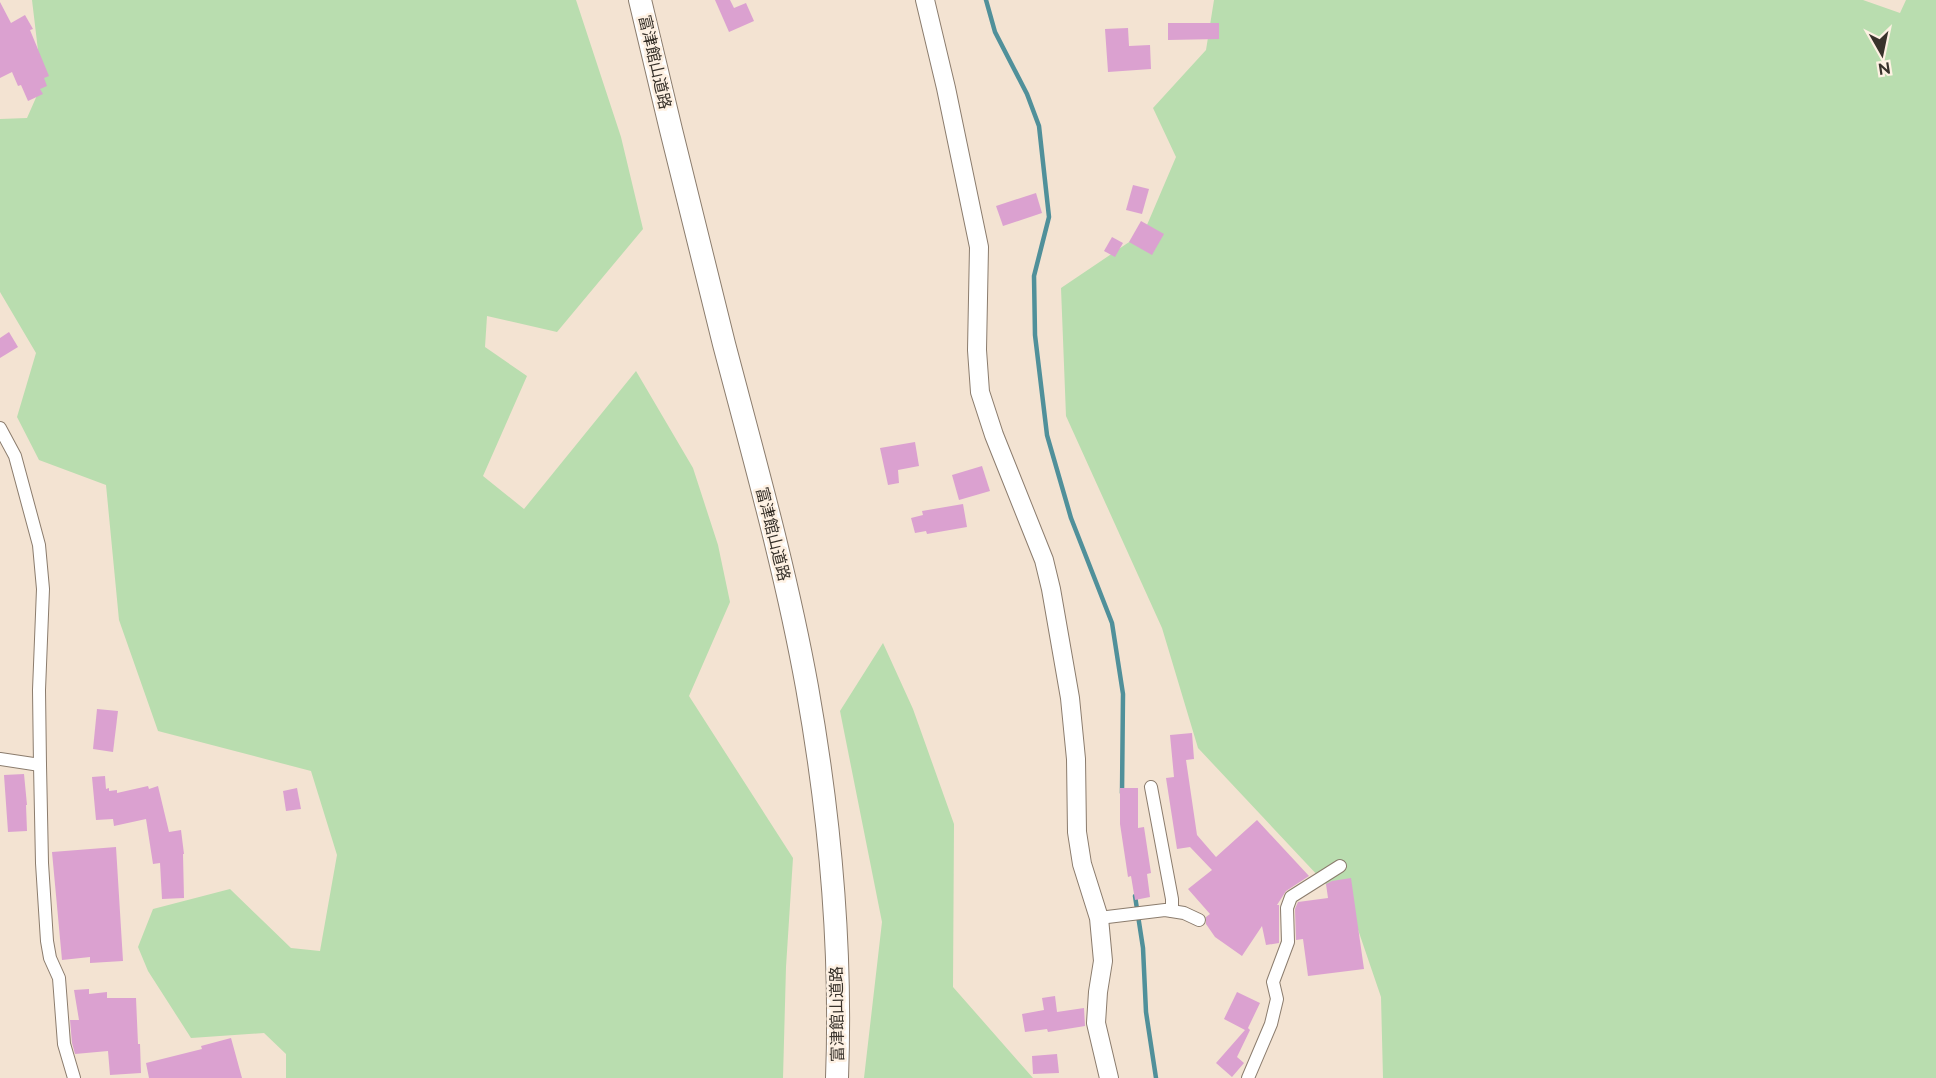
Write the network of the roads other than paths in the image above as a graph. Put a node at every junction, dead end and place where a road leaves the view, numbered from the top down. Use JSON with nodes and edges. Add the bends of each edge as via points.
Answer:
{"nodes":[{"id":1,"x":640,"y":0,"type":"edge"},
{"id":2,"x":925,"y":0,"type":"edge"},
{"id":3,"x":0,"y":428,"type":"edge"},
{"id":4,"x":0,"y":759,"type":"edge"},
{"id":5,"x":40,"y":765,"type":"junction"},
{"id":6,"x":1151,"y":787,"type":"dead end"},
{"id":7,"x":1340,"y":866,"type":"dead end"},
{"id":8,"x":1172,"y":911,"type":"junction"},
{"id":9,"x":1099,"y":918,"type":"junction"},
{"id":10,"x":1199,"y":920,"type":"dead end"},
{"id":11,"x":74,"y":1078,"type":"edge"},
{"id":12,"x":837,"y":1078,"type":"edge"},
{"id":13,"x":1109,"y":1078,"type":"edge"},
{"id":14,"x":1248,"y":1078,"type":"edge"}],
"edges":[{"from":1,"to":12,"type":"highway","name":"富津館山道路","via":[[767,508],[807,687],[833,890]]},
{"from":2,"to":9,"type":"street","via":[[979,247],[980,392],[1044,560],[1051,589],[1070,698],[1077,832],[1082,864]]},
{"from":3,"to":5,"type":"street","via":[[15,456],[39,545],[43,589]]},
{"from":4,"to":5,"type":"street"},
{"from":5,"to":11,"type":"street","via":[[47,941],[59,978],[64,1044]]},
{"from":6,"to":8,"type":"street"},
{"from":7,"to":14,"type":"street","via":[[1292,897],[1287,908],[1288,942],[1274,982],[1277,999]]},
{"from":8,"to":9,"type":"street"},
{"from":8,"to":10,"type":"street"},
{"from":9,"to":13,"type":"street","via":[[1103,961],[1096,1023]]}]}
